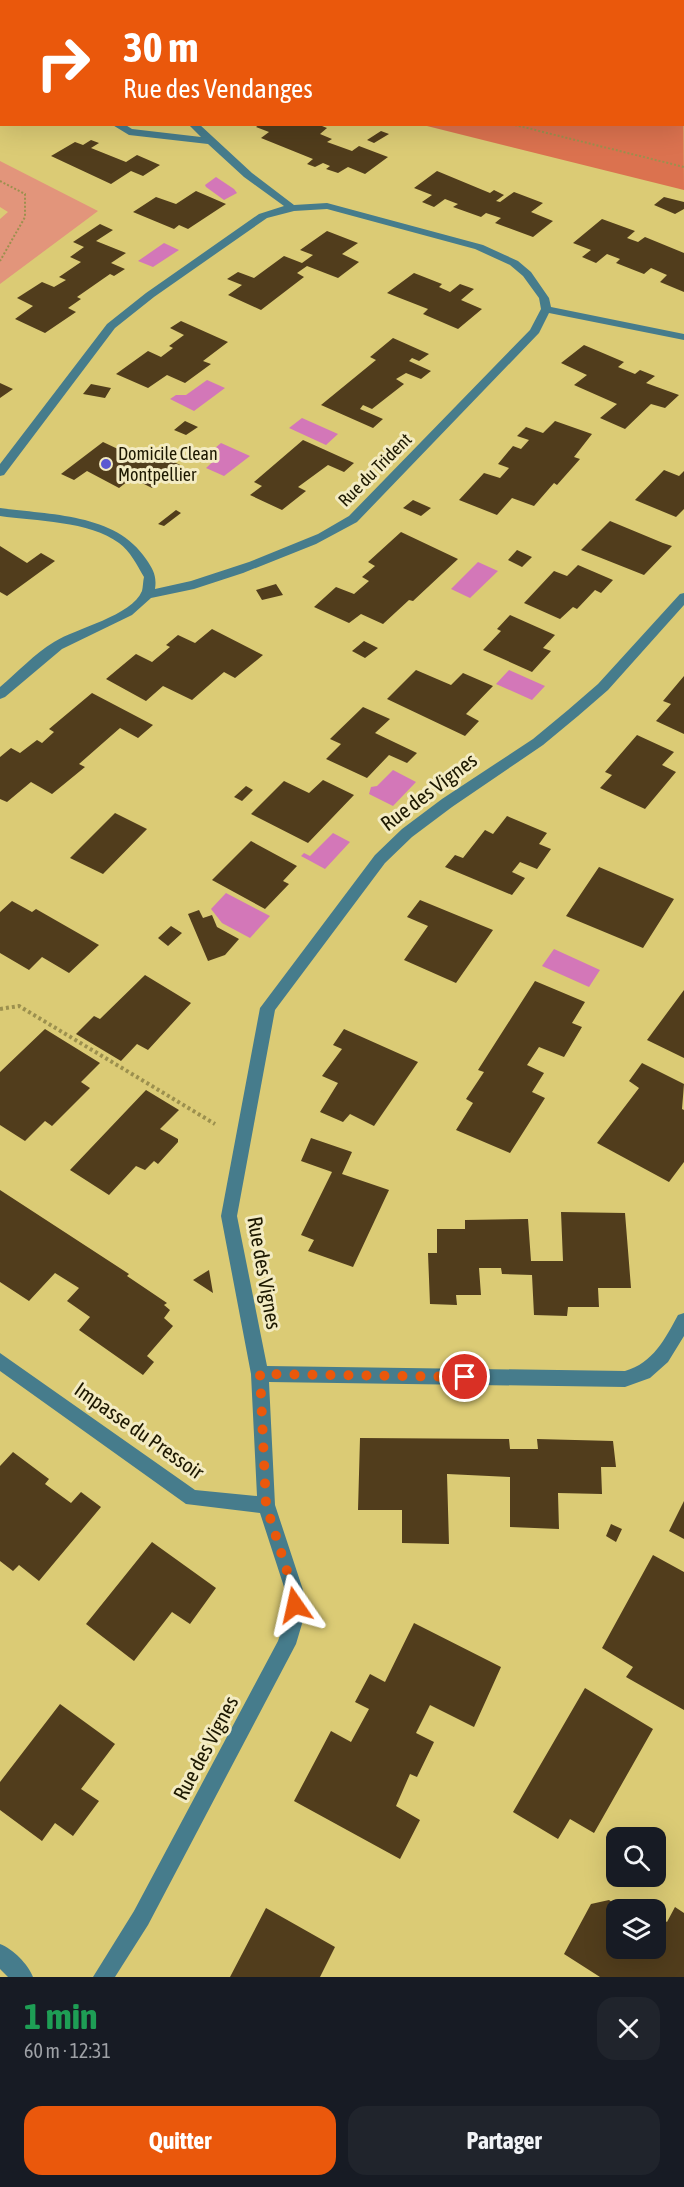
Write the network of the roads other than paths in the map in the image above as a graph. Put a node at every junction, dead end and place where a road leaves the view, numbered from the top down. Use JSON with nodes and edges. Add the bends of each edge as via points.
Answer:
{"nodes":[{"id":1,"x":120,"y":126,"type":"edge"},
{"id":2,"x":195,"y":126,"type":"edge"},
{"id":3,"x":212,"y":141,"type":"junction"},
{"id":4,"x":291,"y":207,"type":"junction"},
{"id":5,"x":546,"y":309,"type":"junction"},
{"id":6,"x":684,"y":337,"type":"edge"},
{"id":7,"x":0,"y":472,"type":"edge"},
{"id":8,"x":0,"y":512,"type":"edge"},
{"id":9,"x":147,"y":594,"type":"junction"},
{"id":10,"x":684,"y":597,"type":"edge"},
{"id":11,"x":0,"y":694,"type":"edge"},
{"id":12,"x":684,"y":1320,"type":"edge"},
{"id":13,"x":0,"y":1361,"type":"edge"},
{"id":14,"x":260,"y":1374,"type":"junction"},
{"id":15,"x":266,"y":1505,"type":"junction"},
{"id":16,"x":0,"y":1954,"type":"edge"},
{"id":17,"x":23,"y":1977,"type":"edge"},
{"id":18,"x":103,"y":1977,"type":"edge"}],
"edges":[{"from":1,"to":3,"type":"street","via":[[129,132]]},
{"from":2,"to":3,"type":"street"},
{"from":3,"to":4,"type":"street","via":[[248,175]]},
{"from":4,"to":5,"type":"street","via":[[342,209],[479,247],[514,263],[527,274],[544,298]]},
{"from":4,"to":7,"type":"street","via":[[263,216],[126,312]]},
{"from":5,"to":6,"type":"street"},
{"from":5,"to":9,"type":"street","name":"Rue du Trident","via":[[535,331],[352,519],[321,538],[208,581]]},
{"from":8,"to":9,"type":"street","via":[[106,530],[134,550],[150,577]]},
{"from":9,"to":11,"type":"street","via":[[116,618],[55,647]]},
{"from":10,"to":14,"type":"street","name":"Rue des Vignes","via":[[603,687],[573,713],[538,742],[423,821],[380,859],[268,1008],[229,1216]]},
{"from":12,"to":14,"type":"street","via":[[659,1359],[644,1373],[625,1378]]},
{"from":13,"to":15,"type":"street","name":"Impasse du Pressoir","via":[[192,1498]]},
{"from":14,"to":15,"type":"street","name":"Rue des Vignes"},
{"from":15,"to":18,"type":"street","name":"Rue des Vignes","via":[[294,1593],[295,1617],[287,1644],[141,1918]]},
{"from":16,"to":17,"type":"street"}]}
